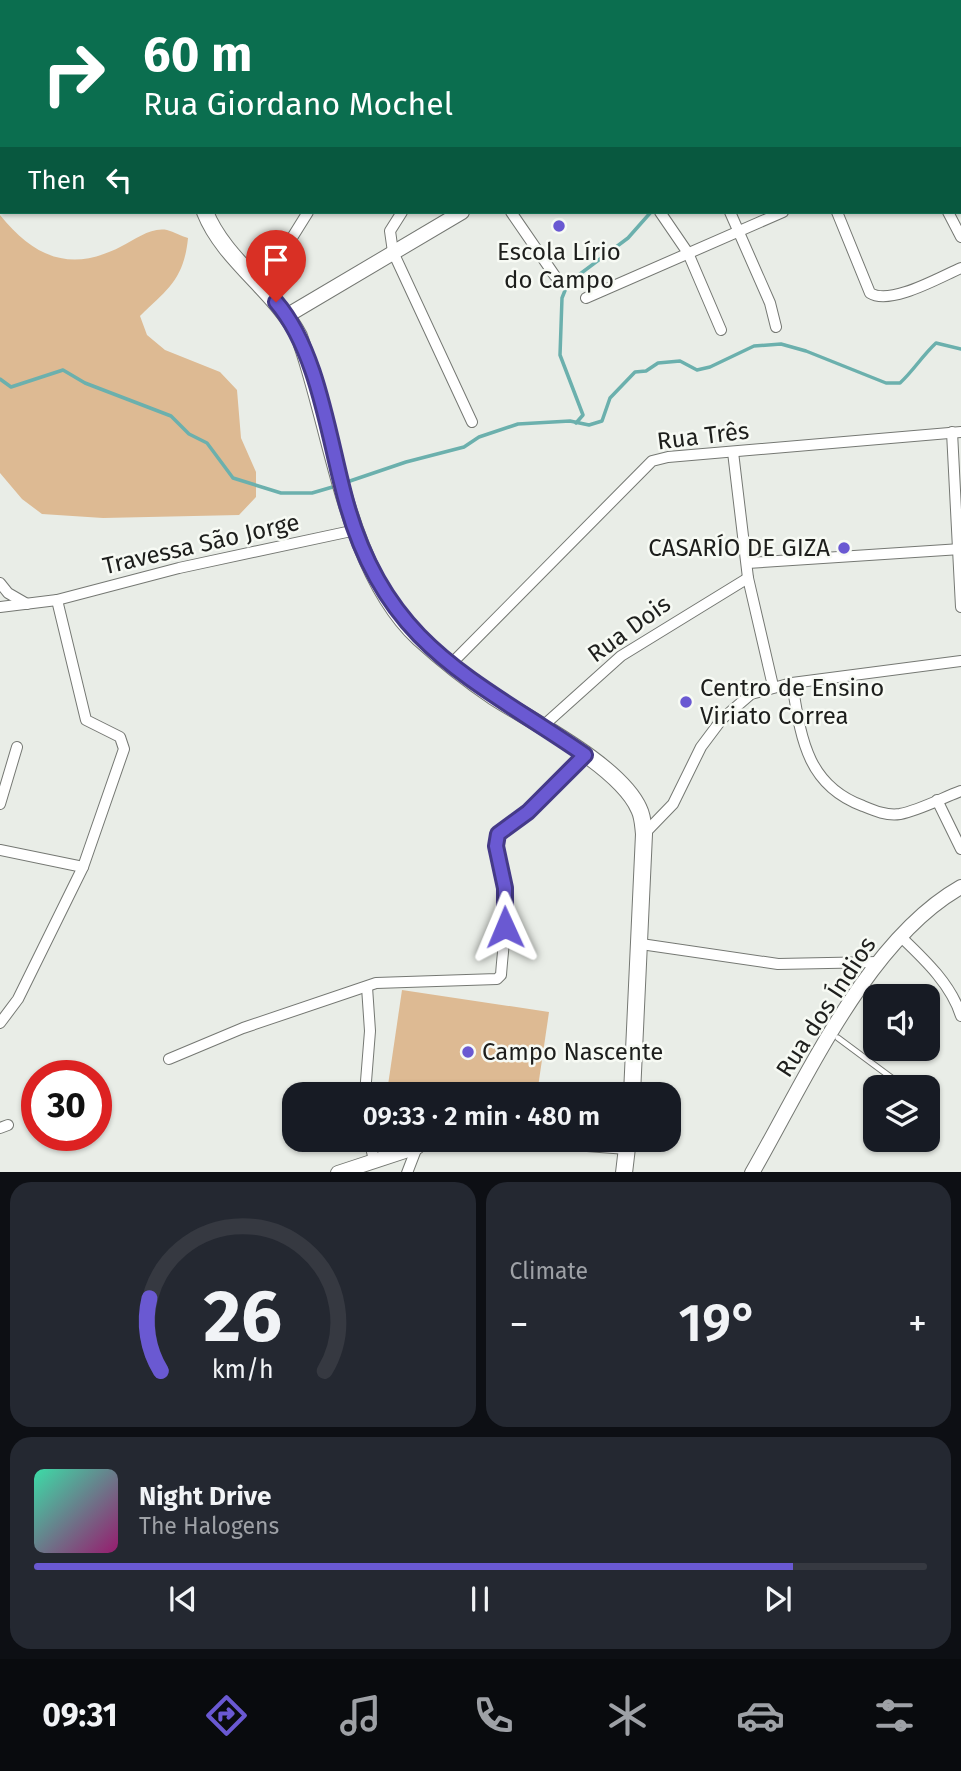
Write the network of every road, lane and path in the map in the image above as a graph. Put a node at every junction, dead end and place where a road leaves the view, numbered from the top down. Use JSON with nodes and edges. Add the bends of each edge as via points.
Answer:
{"nodes":[{"id":1,"x":208,"y":214,"type":"edge"},
{"id":2,"x":307,"y":214,"type":"edge"},
{"id":3,"x":401,"y":214,"type":"edge"},
{"id":4,"x":459,"y":214,"type":"edge"},
{"id":5,"x":512,"y":214,"type":"edge"},
{"id":6,"x":661,"y":214,"type":"edge"},
{"id":7,"x":731,"y":214,"type":"edge"},
{"id":8,"x":778,"y":214,"type":"edge"},
{"id":9,"x":838,"y":214,"type":"edge"},
{"id":10,"x":949,"y":214,"type":"edge"},
{"id":11,"x":738,"y":230,"type":"junction"},
{"id":12,"x":961,"y":237,"type":"edge"},
{"id":13,"x":393,"y":252,"type":"junction"},
{"id":14,"x":688,"y":253,"type":"junction"},
{"id":15,"x":961,"y":268,"type":"edge"},
{"id":16,"x":555,"y":276,"type":"dead end"},
{"id":17,"x":262,"y":286,"type":"junction"},
{"id":18,"x":586,"y":298,"type":"dead end"},
{"id":19,"x":288,"y":315,"type":"junction"},
{"id":20,"x":776,"y":327,"type":"dead end"},
{"id":21,"x":722,"y":330,"type":"dead end"},
{"id":22,"x":472,"y":422,"type":"dead end"},
{"id":23,"x":957,"y":432,"type":"edge"},
{"id":24,"x":733,"y":452,"type":"junction"},
{"id":25,"x":356,"y":530,"type":"junction"},
{"id":26,"x":959,"y":549,"type":"edge"},
{"id":27,"x":747,"y":563,"type":"junction"},
{"id":28,"x":748,"y":578,"type":"junction"},
{"id":29,"x":0,"y":583,"type":"edge"},
{"id":30,"x":57,"y":600,"type":"junction"},
{"id":31,"x":28,"y":604,"type":"junction"},
{"id":32,"x":0,"y":607,"type":"edge"},
{"id":33,"x":961,"y":607,"type":"edge"},
{"id":34,"x":961,"y":661,"type":"edge"},
{"id":35,"x":450,"y":665,"type":"junction"},
{"id":36,"x":792,"y":683,"type":"junction"},
{"id":37,"x":773,"y":687,"type":"junction"},
{"id":38,"x":543,"y":726,"type":"junction"},
{"id":39,"x":18,"y":747,"type":"dead end"},
{"id":40,"x":585,"y":755,"type":"junction"},
{"id":41,"x":961,"y":791,"type":"edge"},
{"id":42,"x":937,"y":800,"type":"junction"},
{"id":43,"x":0,"y":804,"type":"edge"},
{"id":44,"x":644,"y":834,"type":"junction"},
{"id":45,"x":961,"y":849,"type":"edge"},
{"id":46,"x":0,"y":850,"type":"edge"},
{"id":47,"x":83,"y":867,"type":"junction"},
{"id":48,"x":961,"y":887,"type":"edge"},
{"id":49,"x":900,"y":936,"type":"junction"},
{"id":50,"x":641,"y":944,"type":"junction"},
{"id":51,"x":878,"y":962,"type":"junction"},
{"id":52,"x":367,"y":987,"type":"junction"},
{"id":53,"x":961,"y":1016,"type":"edge"},
{"id":54,"x":0,"y":1023,"type":"edge"},
{"id":55,"x":835,"y":1035,"type":"junction"},
{"id":56,"x":169,"y":1059,"type":"dead end"},
{"id":57,"x":888,"y":1075,"type":"edge"},
{"id":58,"x":367,"y":1082,"type":"edge"},
{"id":59,"x":633,"y":1082,"type":"edge"},
{"id":60,"x":372,"y":1152,"type":"edge"},
{"id":61,"x":395,"y":1152,"type":"edge"},
{"id":62,"x":415,"y":1152,"type":"edge"},
{"id":63,"x":627,"y":1152,"type":"edge"},
{"id":64,"x":374,"y":1160,"type":"junction"},
{"id":65,"x":338,"y":1172,"type":"edge"},
{"id":66,"x":407,"y":1172,"type":"edge"},
{"id":67,"x":625,"y":1172,"type":"edge"},
{"id":68,"x":752,"y":1172,"type":"edge"}],
"edges":[{"from":1,"to":17,"type":"main road","via":[[223,242]]},
{"from":2,"to":17,"type":"street"},
{"from":3,"to":13,"type":"street","via":[[390,231]]},
{"from":4,"to":13,"type":"street"},
{"from":5,"to":16,"type":"street"},
{"from":6,"to":14,"type":"street"},
{"from":7,"to":11,"type":"street"},
{"from":8,"to":11,"type":"street"},
{"from":9,"to":15,"type":"street","via":[[870,293],[877,297],[892,297]]},
{"from":10,"to":12,"type":"street"},
{"from":11,"to":14,"type":"street"},
{"from":11,"to":20,"type":"street"},
{"from":13,"to":19,"type":"street"},
{"from":13,"to":22,"type":"street"},
{"from":14,"to":18,"type":"street"},
{"from":14,"to":21,"type":"street"},
{"from":17,"to":19,"type":"main road"},
{"from":19,"to":25,"type":"main road","via":[[316,387]]},
{"from":23,"to":24,"type":"street","name":"Rua Três"},
{"from":23,"to":26,"type":"street"},
{"from":24,"to":27,"type":"street"},
{"from":24,"to":35,"type":"street","name":"Rua Três","via":[[660,458],[644,467]]},
{"from":25,"to":30,"type":"street","name":"Travessa São Jorge"},
{"from":25,"to":35,"type":"main road","via":[[400,618]]},
{"from":26,"to":27,"type":"street"},
{"from":26,"to":33,"type":"street"},
{"from":27,"to":28,"type":"street"},
{"from":28,"to":37,"type":"street"},
{"from":28,"to":38,"type":"street","name":"Rua Dois","via":[[621,656]]},
{"from":29,"to":31,"type":"street"},
{"from":30,"to":31,"type":"street","name":"Travessa São Jorge"},
{"from":30,"to":47,"type":"street","via":[[86,720],[120,737],[124,749]]},
{"from":31,"to":32,"type":"street","name":"Travessa São Jorge"},
{"from":34,"to":36,"type":"street"},
{"from":35,"to":38,"type":"main road"},
{"from":36,"to":37,"type":"street"},
{"from":36,"to":42,"type":"street","via":[[807,751],[828,787],[848,801],[880,813],[900,814]]},
{"from":37,"to":44,"type":"street","via":[[751,694],[722,719],[701,747],[673,804]]},
{"from":38,"to":40,"type":"main road"},
{"from":39,"to":43,"type":"street"},
{"from":40,"to":44,"type":"main road","via":[[631,796],[643,817]]},
{"from":40,"to":52,"type":"street","via":[[528,812],[498,834],[496,846],[505,888],[501,975],[489,981],[411,980]]},
{"from":41,"to":42,"type":"street"},
{"from":42,"to":45,"type":"street"},
{"from":44,"to":50,"type":"main road"},
{"from":46,"to":47,"type":"street"},
{"from":47,"to":54,"type":"street","via":[[18,999]]},
{"from":48,"to":49,"type":"street","name":"Rua dos Índios"},
{"from":49,"to":51,"type":"street","name":"Rua dos Índios"},
{"from":49,"to":53,"type":"street","via":[[933,970]]},
{"from":50,"to":51,"type":"street","via":[[778,964]]},
{"from":50,"to":59,"type":"main road"},
{"from":51,"to":55,"type":"street","name":"Rua dos Índios"},
{"from":52,"to":56,"type":"street","via":[[243,1028]]},
{"from":52,"to":58,"type":"street"},
{"from":55,"to":57,"type":"lane"},
{"from":55,"to":68,"type":"street","name":"Rua dos Índios"},
{"from":60,"to":64,"type":"street"},
{"from":61,"to":64,"type":"street"},
{"from":62,"to":66,"type":"street"},
{"from":63,"to":67,"type":"main road"},
{"from":64,"to":65,"type":"street"}]}
